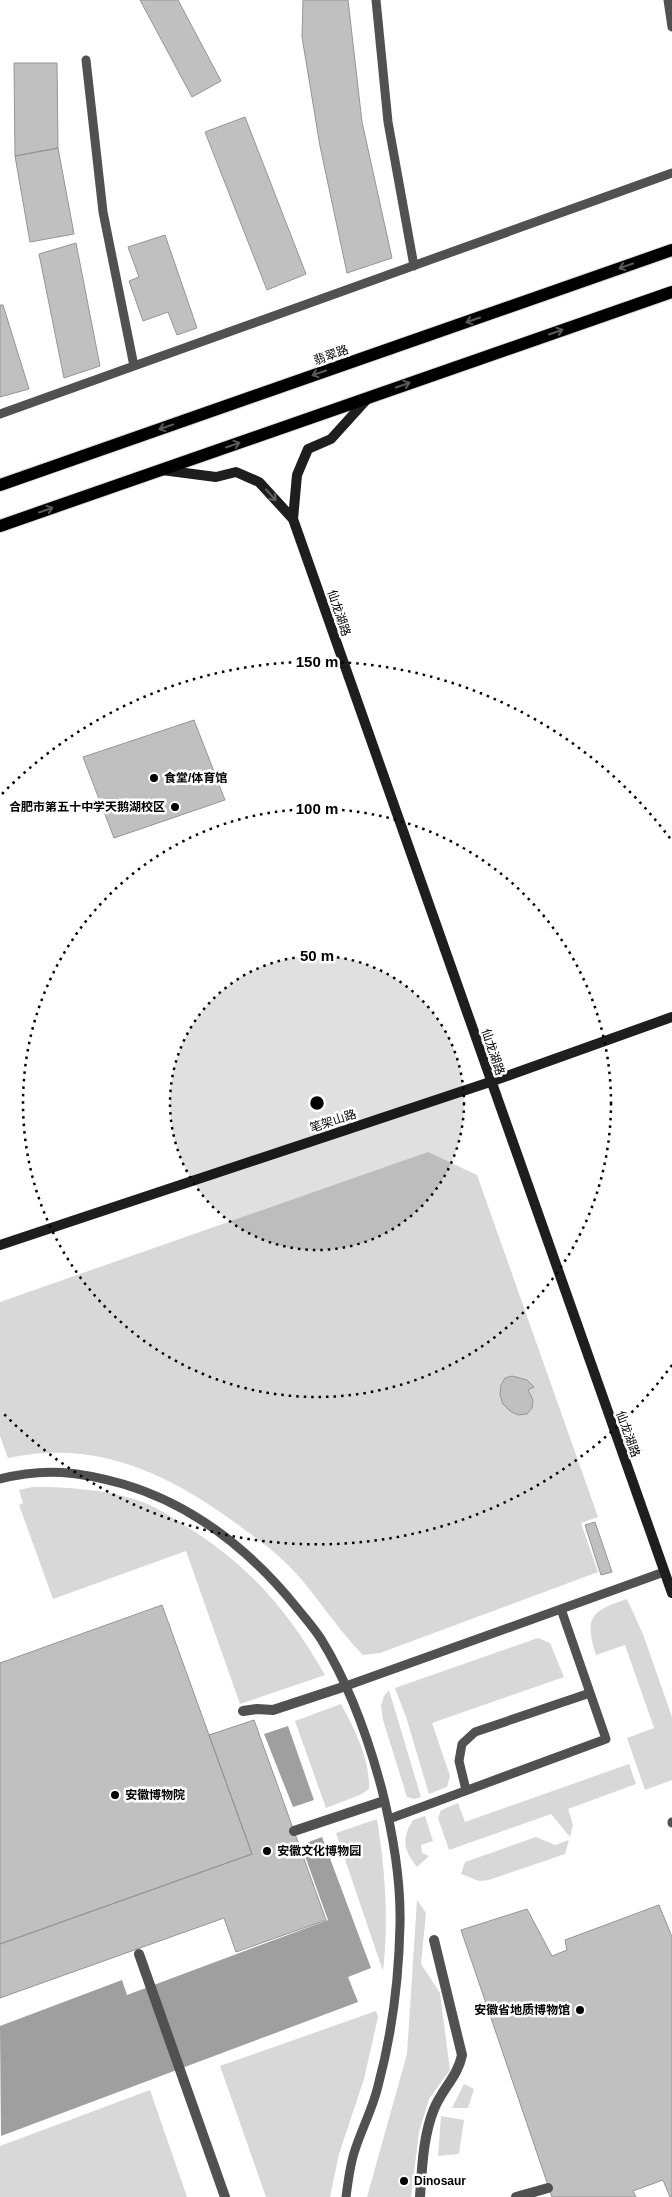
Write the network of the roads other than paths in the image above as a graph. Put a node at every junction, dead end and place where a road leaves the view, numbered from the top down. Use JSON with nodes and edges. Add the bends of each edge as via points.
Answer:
{"nodes":[{"id":1,"x":376,"y":0,"type":"edge"},
{"id":2,"x":668,"y":0,"type":"edge"},
{"id":3,"x":672,"y":27,"type":"edge"},
{"id":4,"x":86,"y":60,"type":"dead end"},
{"id":5,"x":672,"y":173,"type":"edge"},
{"id":6,"x":672,"y":250,"type":"edge"},
{"id":7,"x":414,"y":266,"type":"junction"},
{"id":8,"x":672,"y":292,"type":"edge"},
{"id":9,"x":134,"y":366,"type":"junction"},
{"id":10,"x":370,"y":397,"type":"junction"},
{"id":11,"x":0,"y":414,"type":"edge"},
{"id":12,"x":161,"y":470,"type":"junction"},
{"id":13,"x":0,"y":485,"type":"edge"},
{"id":14,"x":293,"y":519,"type":"junction"},
{"id":15,"x":0,"y":526,"type":"edge"},
{"id":16,"x":672,"y":1017,"type":"edge"},
{"id":17,"x":490,"y":1082,"type":"junction"},
{"id":18,"x":0,"y":1245,"type":"edge"},
{"id":19,"x":0,"y":1479,"type":"edge"},
{"id":20,"x":664,"y":1572,"type":"junction"},
{"id":21,"x":672,"y":1593,"type":"edge"},
{"id":22,"x":561,"y":1609,"type":"junction"},
{"id":23,"x":346,"y":1686,"type":"junction"},
{"id":24,"x":590,"y":1693,"type":"junction"},
{"id":25,"x":243,"y":1712,"type":"dead end"},
{"id":26,"x":466,"y":1790,"type":"junction"},
{"id":27,"x":384,"y":1801,"type":"junction"},
{"id":28,"x":389,"y":1819,"type":"junction"},
{"id":29,"x":294,"y":1831,"type":"dead end"},
{"id":30,"x":434,"y":1940,"type":"dead end"},
{"id":31,"x":139,"y":1954,"type":"dead end"},
{"id":32,"x":548,"y":2188,"type":"dead end"},
{"id":33,"x":225,"y":2197,"type":"edge"},
{"id":34,"x":346,"y":2197,"type":"edge"},
{"id":35,"x":420,"y":2197,"type":"edge"},
{"id":36,"x":516,"y":2197,"type":"edge"}],
"edges":[{"from":1,"to":7,"type":"lane","via":[[388,122]]},
{"from":2,"to":3,"type":"lane"},
{"from":4,"to":9,"type":"lane","via":[[103,212]]},
{"from":5,"to":7,"type":"lane"},
{"from":6,"to":13,"type":"main road","name":"翡翠路","one_way":true},
{"from":7,"to":9,"type":"lane"},
{"from":10,"to":8,"type":"main road","one_way":true},
{"from":9,"to":11,"type":"lane"},
{"from":12,"to":10,"type":"main road","one_way":true},
{"from":10,"to":14,"type":"street","via":[[331,439],[308,449],[297,475]]},
{"from":12,"to":14,"type":"street","one_way":true,"via":[[216,478],[236,472],[259,482]]},
{"from":15,"to":12,"type":"main road","one_way":true},
{"from":14,"to":17,"type":"street","name":"仙龙湖路"},
{"from":16,"to":17,"type":"street","name":"笔架山路"},
{"from":17,"to":18,"type":"street","name":"笔架山路"},
{"from":17,"to":20,"type":"street","name":"仙龙湖路"},
{"from":19,"to":23,"type":"lane","via":[[24,1472],[50,1470],[94,1476],[149,1492],[187,1510],[233,1541],[279,1586],[320,1637]]},
{"from":20,"to":21,"type":"street","name":"仙龙湖路"},
{"from":20,"to":22,"type":"lane"},
{"from":22,"to":23,"type":"lane"},
{"from":22,"to":24,"type":"lane"},
{"from":23,"to":25,"type":"street","via":[[273,1710],[257,1708]]},
{"from":23,"to":27,"type":"lane","via":[[360,1717]]},
{"from":24,"to":26,"type":"lane","via":[[475,1732],[462,1744],[460,1761]]},
{"from":24,"to":26,"type":"lane","via":[[606,1739]]},
{"from":26,"to":28,"type":"lane"},
{"from":27,"to":28,"type":"lane"},
{"from":27,"to":29,"type":"street"},
{"from":28,"to":34,"type":"lane","via":[[397,1862],[400,1922],[390,2032],[378,2088],[354,2153]]},
{"from":30,"to":35,"type":"street","via":[[462,2054],[460,2067],[434,2109],[422,2159]]},
{"from":31,"to":33,"type":"street"},
{"from":32,"to":36,"type":"street"}]}
